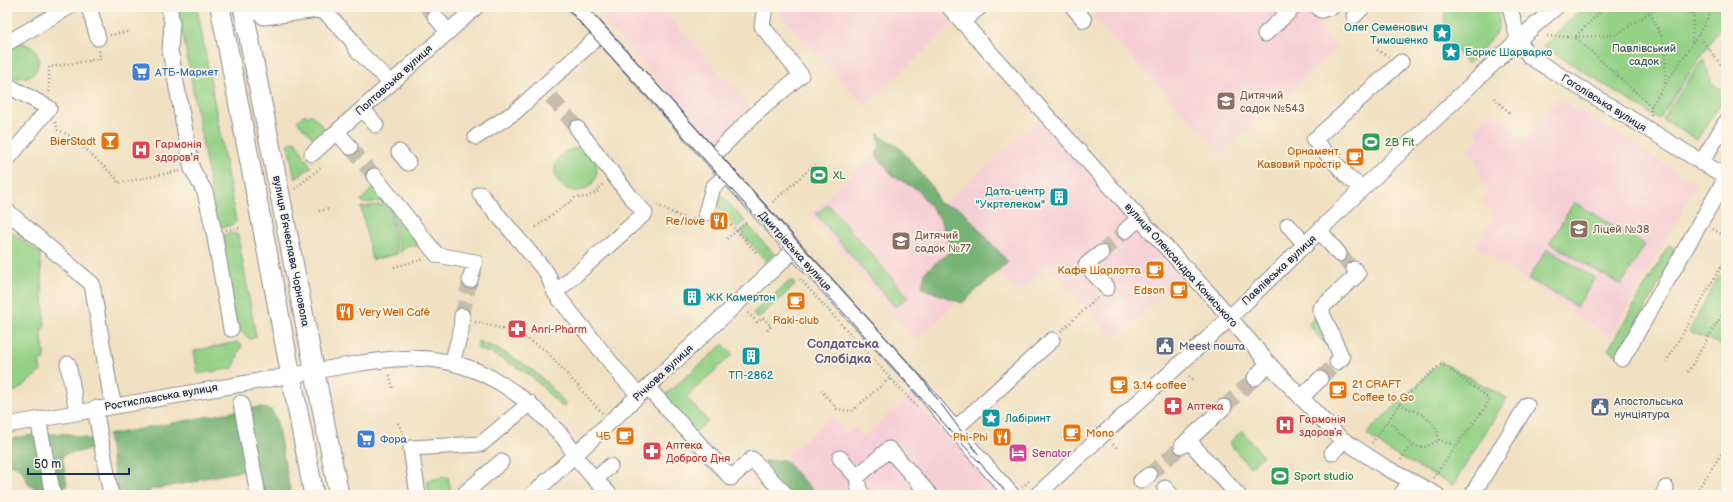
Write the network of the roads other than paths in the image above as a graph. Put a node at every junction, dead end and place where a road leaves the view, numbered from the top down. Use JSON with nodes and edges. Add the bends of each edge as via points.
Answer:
{"nodes":[{"id":1,"x":69,"y":7,"type":"edge"},
{"id":2,"x":89,"y":7,"type":"edge"},
{"id":3,"x":169,"y":7,"type":"edge"},
{"id":4,"x":220,"y":7,"type":"edge"},
{"id":5,"x":243,"y":7,"type":"edge"},
{"id":6,"x":252,"y":7,"type":"edge"},
{"id":7,"x":476,"y":7,"type":"edge"},
{"id":8,"x":578,"y":7,"type":"edge"},
{"id":9,"x":765,"y":7,"type":"edge"},
{"id":10,"x":949,"y":7,"type":"edge"},
{"id":11,"x":980,"y":7,"type":"edge"},
{"id":12,"x":1073,"y":7,"type":"edge"},
{"id":13,"x":1294,"y":7,"type":"edge"},
{"id":14,"x":1318,"y":7,"type":"edge"},
{"id":15,"x":1332,"y":7,"type":"edge"},
{"id":16,"x":1510,"y":7,"type":"edge"},
{"id":17,"x":1556,"y":7,"type":"edge"},
{"id":18,"x":435,"y":16,"type":"tunnel mouth"},
{"id":19,"x":1084,"y":20,"type":"dead end"},
{"id":20,"x":962,"y":22,"type":"junction"},
{"id":21,"x":448,"y":32,"type":"junction"},
{"id":22,"x":601,"y":34,"type":"junction"},
{"id":23,"x":1265,"y":34,"type":"dead end"},
{"id":24,"x":98,"y":38,"type":"road end"},
{"id":25,"x":1518,"y":40,"type":"junction"},
{"id":26,"x":7,"y":43,"type":"edge"},
{"id":27,"x":1401,"y":62,"type":"dead end"},
{"id":28,"x":392,"y":83,"type":"junction"},
{"id":29,"x":7,"y":85,"type":"edge"},
{"id":30,"x":362,"y":108,"type":"junction"},
{"id":31,"x":1726,"y":122,"type":"edge"},
{"id":32,"x":376,"y":125,"type":"dead end"},
{"id":33,"x":576,"y":128,"type":"tunnel mouth"},
{"id":34,"x":337,"y":132,"type":"junction"},
{"id":35,"x":476,"y":137,"type":"dead end"},
{"id":36,"x":350,"y":147,"type":"tunnel mouth"},
{"id":37,"x":312,"y":154,"type":"dead end"},
{"id":38,"x":712,"y":157,"type":"junction"},
{"id":39,"x":7,"y":160,"type":"edge"},
{"id":40,"x":1701,"y":163,"type":"junction"},
{"id":41,"x":728,"y":174,"type":"junction"},
{"id":42,"x":374,"y":176,"type":"tunnel mouth"},
{"id":43,"x":1726,"y":177,"type":"edge"},
{"id":44,"x":1363,"y":188,"type":"junction"},
{"id":45,"x":480,"y":194,"type":"dead end"},
{"id":46,"x":7,"y":211,"type":"edge"},
{"id":47,"x":712,"y":212,"type":"road end"},
{"id":48,"x":1139,"y":218,"type":"junction"},
{"id":49,"x":1288,"y":225,"type":"dead end"},
{"id":50,"x":1125,"y":231,"type":"tunnel mouth"},
{"id":51,"x":1320,"y":231,"type":"junction"},
{"id":52,"x":1306,"y":245,"type":"junction"},
{"id":53,"x":794,"y":250,"type":"junction"},
{"id":54,"x":1101,"y":252,"type":"tunnel mouth"},
{"id":55,"x":1339,"y":254,"type":"tunnel mouth"},
{"id":56,"x":1354,"y":269,"type":"dead end"},
{"id":57,"x":470,"y":280,"type":"tunnel mouth"},
{"id":58,"x":1107,"y":288,"type":"road end"},
{"id":59,"x":555,"y":293,"type":"junction"},
{"id":60,"x":1229,"y":318,"type":"junction"},
{"id":61,"x":469,"y":319,"type":"tunnel mouth"},
{"id":62,"x":231,"y":329,"type":"dead end"},
{"id":63,"x":1052,"y":340,"type":"road end"},
{"id":64,"x":1622,"y":359,"type":"dead end"},
{"id":65,"x":1337,"y":362,"type":"dead end"},
{"id":66,"x":452,"y":363,"type":"junction"},
{"id":67,"x":1268,"y":363,"type":"junction"},
{"id":68,"x":68,"y":364,"type":"dead end"},
{"id":69,"x":315,"y":371,"type":"junction"},
{"id":70,"x":290,"y":375,"type":"junction"},
{"id":71,"x":1255,"y":378,"type":"tunnel mouth"},
{"id":72,"x":1320,"y":379,"type":"tunnel mouth"},
{"id":73,"x":643,"y":391,"type":"junction"},
{"id":74,"x":1301,"y":398,"type":"junction"},
{"id":75,"x":241,"y":403,"type":"dead end"},
{"id":76,"x":530,"y":403,"type":"junction"},
{"id":77,"x":114,"y":405,"type":"junction"},
{"id":78,"x":1527,"y":405,"type":"dead end"},
{"id":79,"x":1224,"y":407,"type":"tunnel mouth"},
{"id":80,"x":95,"y":408,"type":"junction"},
{"id":81,"x":77,"y":412,"type":"junction"},
{"id":82,"x":38,"y":419,"type":"junction"},
{"id":83,"x":7,"y":425,"type":"edge"},
{"id":84,"x":955,"y":430,"type":"junction"},
{"id":85,"x":1343,"y":441,"type":"junction"},
{"id":86,"x":1332,"y":453,"type":"dead end"},
{"id":87,"x":574,"y":455,"type":"junction"},
{"id":88,"x":840,"y":458,"type":"dead end"},
{"id":89,"x":501,"y":462,"type":"dead end"},
{"id":90,"x":610,"y":466,"type":"dead end"},
{"id":91,"x":857,"y":477,"type":"junction"},
{"id":92,"x":596,"y":479,"type":"junction"},
{"id":93,"x":1410,"y":481,"type":"junction"},
{"id":94,"x":53,"y":495,"type":"edge"},
{"id":95,"x":110,"y":495,"type":"edge"},
{"id":96,"x":258,"y":495,"type":"edge"},
{"id":97,"x":314,"y":495,"type":"edge"},
{"id":98,"x":339,"y":495,"type":"edge"},
{"id":99,"x":418,"y":495,"type":"edge"},
{"id":100,"x":468,"y":495,"type":"edge"},
{"id":101,"x":532,"y":495,"type":"edge"},
{"id":102,"x":610,"y":495,"type":"edge"},
{"id":103,"x":786,"y":495,"type":"edge"},
{"id":104,"x":863,"y":495,"type":"edge"},
{"id":105,"x":930,"y":495,"type":"edge"},
{"id":106,"x":1012,"y":495,"type":"edge"},
{"id":107,"x":1037,"y":495,"type":"edge"},
{"id":108,"x":1238,"y":495,"type":"edge"},
{"id":109,"x":1401,"y":495,"type":"edge"},
{"id":110,"x":1437,"y":495,"type":"edge"},
{"id":111,"x":1472,"y":495,"type":"edge"}],
"edges":[{"from":1,"to":26,"type":"street"},
{"from":2,"to":24,"type":"street"},
{"from":3,"to":62,"type":"street","via":[[172,23],[170,50],[192,169],[205,192]]},
{"from":4,"to":70,"type":"main road"},
{"from":5,"to":69,"type":"main road","name":"вулиця Вʼячеслава Чорновола"},
{"from":6,"to":28,"type":"street","via":[[264,17],[318,10],[327,14],[351,39],[357,50]]},
{"from":7,"to":21,"type":"street","name":"Полтавська вулиця"},
{"from":8,"to":22,"type":"street","name":"Дмитрівська вулиця"},
{"from":9,"to":38,"type":"street","via":[[762,26],[801,75],[753,116]]},
{"from":10,"to":20,"type":"street","name":"вулиця Олександра Кониського"},
{"from":11,"to":20,"type":"street"},
{"from":12,"to":19,"type":"street"},
{"from":13,"to":23,"type":"street"},
{"from":14,"to":15,"type":"street","via":[[1321,10]]},
{"from":16,"to":25,"type":"street","name":"Гоголівська вулиця"},
{"from":17,"to":25,"type":"street","name":"Павлівська вулиця"},
{"from":18,"to":21,"type":"street"},
{"from":20,"to":48,"type":"street","name":"вулиця Олександра Кониського"},
{"from":21,"to":28,"type":"street","name":"Полтавська вулиця"},
{"from":22,"to":35,"type":"street","via":[[585,47],[548,92]]},
{"from":22,"to":38,"type":"street","name":"Дмитрівська вулиця"},
{"from":25,"to":40,"type":"street","name":"Гоголівська вулиця","via":[[1530,57]]},
{"from":25,"to":44,"type":"street","name":"Павлівська вулиця"},
{"from":27,"to":44,"type":"street","via":[[1314,140],[1350,179]]},
{"from":28,"to":30,"type":"street","name":"Полтавська вулиця"},
{"from":29,"to":39,"type":"street","via":[[49,108]]},
{"from":30,"to":32,"type":"street"},
{"from":30,"to":34,"type":"street","name":"Полтавська вулиця"},
{"from":31,"to":40,"type":"street"},
{"from":33,"to":59,"type":"street","via":[[645,213]]},
{"from":34,"to":36,"type":"street"},
{"from":34,"to":37,"type":"street","name":"Полтавська вулиця"},
{"from":38,"to":41,"type":"street","name":"Дмитрівська вулиця"},
{"from":40,"to":43,"type":"street","name":"Гоголівська вулиця"},
{"from":41,"to":47,"type":"street","via":[[713,187]]},
{"from":41,"to":53,"type":"street","name":"Дмитрівська вулиця"},
{"from":42,"to":57,"type":"street","via":[[437,255],[475,262]]},
{"from":43,"to":64,"type":"street"},
{"from":44,"to":51,"type":"street","name":"Павлівська вулиця"},
{"from":45,"to":59,"type":"street","via":[[547,273]]},
{"from":46,"to":77,"type":"street","via":[[92,284]]},
{"from":48,"to":50,"type":"street"},
{"from":48,"to":60,"type":"street","name":"вулиця Олександра Кониського"},
{"from":49,"to":52,"type":"street"},
{"from":51,"to":52,"type":"street","name":"Павлівська вулиця"},
{"from":51,"to":55,"type":"street"},
{"from":52,"to":60,"type":"street","name":"Павлівська вулиця"},
{"from":53,"to":73,"type":"street","name":"Річкова вулиця"},
{"from":53,"to":84,"type":"street","name":"Дмитрівська вулиця","via":[[915,381]]},
{"from":54,"to":58,"type":"street","via":[[1086,265]]},
{"from":56,"to":65,"type":"street","via":[[1358,274],[1320,309],[1342,358]]},
{"from":59,"to":73,"type":"street","via":[[624,379]]},
{"from":60,"to":67,"type":"street","name":"вулиця Олександра Кониського"},
{"from":60,"to":107,"type":"street","name":"Павлівська вулиця"},
{"from":61,"to":66,"type":"street","via":[[461,331]]},
{"from":63,"to":84,"type":"street"},
{"from":66,"to":69,"type":"street","name":"Ростиславська вулиця","via":[[428,359],[398,359]]},
{"from":66,"to":76,"type":"street","name":"Ростиславська вулиця","via":[[474,370],[509,387]]},
{"from":67,"to":71,"type":"street"},
{"from":67,"to":74,"type":"street","name":"вулиця Олександра Кониського"},
{"from":68,"to":81,"type":"street"},
{"from":69,"to":70,"type":"street","name":"Ростиславська вулиця"},
{"from":69,"to":98,"type":"main road","name":"вулиця Вʼячеслава Чорновола"},
{"from":70,"to":77,"type":"street","name":"Ростиславська вулиця"},
{"from":70,"to":97,"type":"main road"},
{"from":72,"to":74,"type":"street"},
{"from":73,"to":87,"type":"street","name":"Річкова вулиця"},
{"from":73,"to":103,"type":"street","via":[[731,478],[752,460]]},
{"from":74,"to":85,"type":"street","name":"вулиця Олександра Кониського"},
{"from":75,"to":96,"type":"street"},
{"from":76,"to":87,"type":"street","name":"Ростиславська вулиця","via":[[564,438]]},
{"from":76,"to":99,"type":"street","via":[[481,444],[411,448]]},
{"from":77,"to":80,"type":"street","name":"Ростиславська вулиця"},
{"from":78,"to":111,"type":"street"},
{"from":79,"to":108,"type":"street","via":[[1185,443]]},
{"from":80,"to":81,"type":"street","name":"Ростиславська вулиця"},
{"from":80,"to":95,"type":"street"},
{"from":81,"to":82,"type":"street","name":"Ростиславська вулиця"},
{"from":82,"to":83,"type":"street","name":"Ростиславська вулиця"},
{"from":82,"to":94,"type":"street"},
{"from":84,"to":106,"type":"street","name":"Дмитрівська вулиця"},
{"from":85,"to":86,"type":"street"},
{"from":85,"to":93,"type":"street","name":"вулиця Олександра Кониського"},
{"from":87,"to":92,"type":"street","name":"Ростиславська вулиця"},
{"from":87,"to":101,"type":"street","name":"Річкова вулиця"},
{"from":88,"to":91,"type":"street"},
{"from":89,"to":100,"type":"street","via":[[466,492]]},
{"from":90,"to":92,"type":"street"},
{"from":91,"to":104,"type":"street","via":[[859,490]]},
{"from":91,"to":105,"type":"street","via":[[889,449]]},
{"from":92,"to":102,"type":"street","name":"Ростиславська вулиця"},
{"from":93,"to":109,"type":"street"},
{"from":93,"to":110,"type":"street","name":"вулиця Олександра Кониського"}]}
